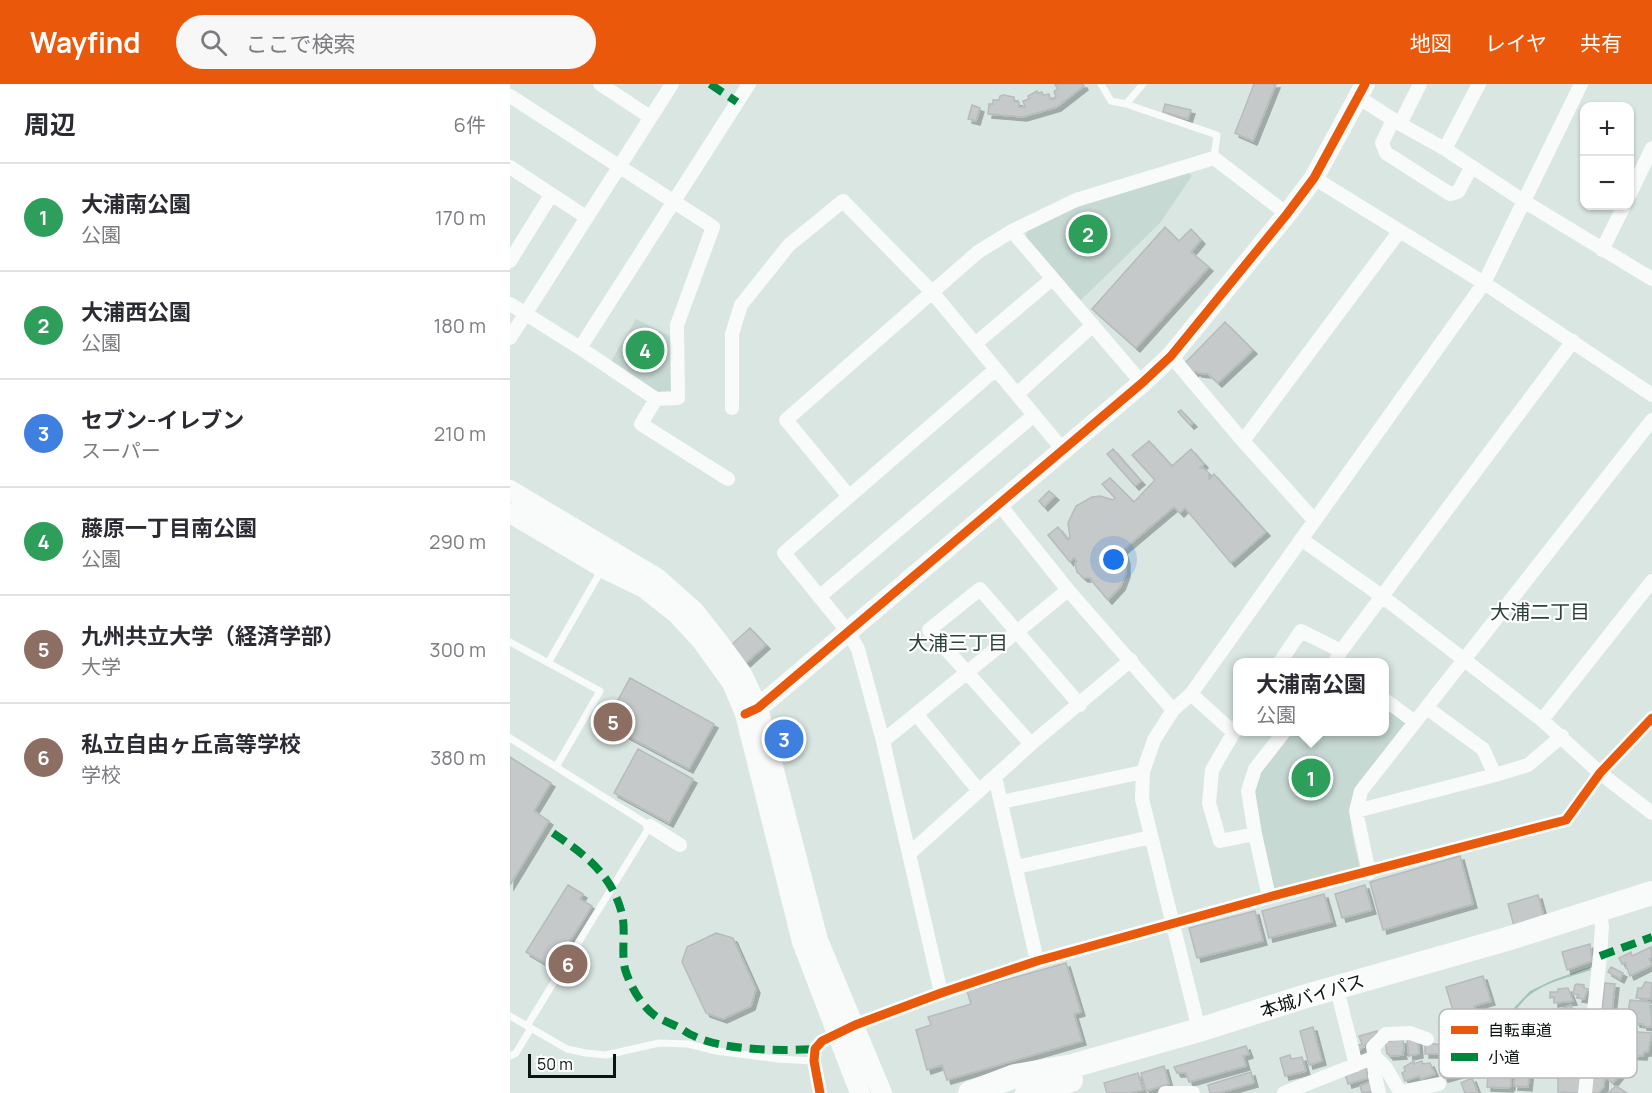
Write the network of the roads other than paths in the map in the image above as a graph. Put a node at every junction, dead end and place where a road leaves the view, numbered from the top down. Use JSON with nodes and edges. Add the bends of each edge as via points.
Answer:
{"nodes":[{"id":1,"x":600,"y":84,"type":"edge"},
{"id":2,"x":672,"y":84,"type":"edge"},
{"id":3,"x":749,"y":84,"type":"edge"},
{"id":4,"x":1101,"y":84,"type":"edge"},
{"id":5,"x":1143,"y":84,"type":"edge"},
{"id":6,"x":1420,"y":84,"type":"edge"},
{"id":7,"x":1479,"y":84,"type":"edge"},
{"id":8,"x":1581,"y":84,"type":"edge"},
{"id":9,"x":1361,"y":91,"type":"edge"},
{"id":10,"x":512,"y":102,"type":"edge"},
{"id":11,"x":1126,"y":104,"type":"junction"},
{"id":12,"x":650,"y":117,"type":"junction"},
{"id":13,"x":1397,"y":122,"type":"junction"},
{"id":14,"x":1652,"y":148,"type":"edge"},
{"id":15,"x":1445,"y":149,"type":"junction"},
{"id":16,"x":1215,"y":158,"type":"junction"},
{"id":17,"x":618,"y":166,"type":"junction"},
{"id":18,"x":510,"y":167,"type":"edge"},
{"id":19,"x":1471,"y":168,"type":"junction"},
{"id":20,"x":1314,"y":178,"type":"junction"},
{"id":21,"x":1634,"y":184,"type":"edge"},
{"id":22,"x":551,"y":195,"type":"junction"},
{"id":23,"x":675,"y":202,"type":"junction"},
{"id":24,"x":1525,"y":202,"type":"junction"},
{"id":25,"x":1622,"y":210,"type":"edge"},
{"id":26,"x":1287,"y":214,"type":"junction"},
{"id":27,"x":586,"y":217,"type":"junction"},
{"id":28,"x":1012,"y":231,"type":"junction"},
{"id":29,"x":1399,"y":232,"type":"junction"},
{"id":30,"x":1602,"y":250,"type":"junction"},
{"id":31,"x":511,"y":257,"type":"edge"},
{"id":32,"x":1052,"y":279,"type":"junction"},
{"id":33,"x":1652,"y":279,"type":"edge"},
{"id":34,"x":1484,"y":283,"type":"junction"},
{"id":35,"x":932,"y":292,"type":"junction"},
{"id":36,"x":510,"y":304,"type":"edge"},
{"id":37,"x":526,"y":314,"type":"junction"},
{"id":38,"x":1093,"y":326,"type":"junction"},
{"id":39,"x":510,"y":338,"type":"edge"},
{"id":40,"x":1573,"y":341,"type":"junction"},
{"id":41,"x":975,"y":344,"type":"junction"},
{"id":42,"x":580,"y":348,"type":"junction"},
{"id":43,"x":1171,"y":356,"type":"junction"},
{"id":44,"x":996,"y":369,"type":"junction"},
{"id":45,"x":1142,"y":383,"type":"junction"},
{"id":46,"x":1017,"y":394,"type":"junction"},
{"id":47,"x":1652,"y":396,"type":"edge"},
{"id":48,"x":656,"y":399,"type":"junction"},
{"id":49,"x":732,"y":408,"type":"dead end"},
{"id":50,"x":1034,"y":415,"type":"junction"},
{"id":51,"x":1652,"y":420,"type":"edge"},
{"id":52,"x":1244,"y":441,"type":"junction"},
{"id":53,"x":1063,"y":450,"type":"junction"},
{"id":54,"x":728,"y":479,"type":"dead end"},
{"id":55,"x":510,"y":490,"type":"edge"},
{"id":56,"x":848,"y":495,"type":"junction"},
{"id":57,"x":999,"y":504,"type":"junction"},
{"id":58,"x":510,"y":513,"type":"edge"},
{"id":59,"x":1314,"y":520,"type":"junction"},
{"id":60,"x":1301,"y":539,"type":"junction"},
{"id":61,"x":603,"y":568,"type":"junction"},
{"id":62,"x":1652,"y":581,"type":"edge"},
{"id":63,"x":1068,"y":590,"type":"junction"},
{"id":64,"x":819,"y":597,"type":"junction"},
{"id":65,"x":1383,"y":597,"type":"junction"},
{"id":66,"x":1016,"y":631,"type":"junction"},
{"id":67,"x":849,"y":633,"type":"junction"},
{"id":68,"x":510,"y":642,"type":"edge"},
{"id":69,"x":1338,"y":657,"type":"edge"},
{"id":70,"x":1283,"y":658,"type":"edge"},
{"id":71,"x":1131,"y":660,"type":"junction"},
{"id":72,"x":1465,"y":660,"type":"junction"},
{"id":73,"x":548,"y":663,"type":"junction"},
{"id":74,"x":966,"y":672,"type":"junction"},
{"id":75,"x":1191,"y":694,"type":"junction"},
{"id":76,"x":1389,"y":703,"type":"edge"},
{"id":77,"x":1080,"y":705,"type":"junction"},
{"id":78,"x":1427,"y":708,"type":"junction"},
{"id":79,"x":1173,"y":710,"type":"junction"},
{"id":80,"x":752,"y":711,"type":"junction"},
{"id":81,"x":917,"y":715,"type":"junction"},
{"id":82,"x":1652,"y":718,"type":"edge"},
{"id":83,"x":1542,"y":720,"type":"junction"},
{"id":84,"x":1415,"y":722,"type":"junction"},
{"id":85,"x":1233,"y":727,"type":"edge"},
{"id":86,"x":1233,"y":733,"type":"edge"},
{"id":87,"x":1647,"y":734,"type":"edge"},
{"id":88,"x":1281,"y":736,"type":"edge"},
{"id":89,"x":1562,"y":736,"type":"junction"},
{"id":90,"x":510,"y":738,"type":"edge"},
{"id":91,"x":883,"y":741,"type":"junction"},
{"id":92,"x":1031,"y":744,"type":"junction"},
{"id":93,"x":556,"y":767,"type":"junction"},
{"id":94,"x":1143,"y":772,"type":"junction"},
{"id":95,"x":1600,"y":773,"type":"junction"},
{"id":96,"x":1495,"y":775,"type":"junction"},
{"id":97,"x":995,"y":777,"type":"junction"},
{"id":98,"x":979,"y":791,"type":"junction"},
{"id":99,"x":1001,"y":802,"type":"junction"},
{"id":100,"x":1356,"y":811,"type":"junction"},
{"id":101,"x":1652,"y":813,"type":"edge"},
{"id":102,"x":650,"y":826,"type":"junction"},
{"id":103,"x":1255,"y":834,"type":"junction"},
{"id":104,"x":1151,"y":837,"type":"junction"},
{"id":105,"x":680,"y":845,"type":"dead end"},
{"id":106,"x":910,"y":853,"type":"junction"},
{"id":107,"x":1017,"y":867,"type":"junction"},
{"id":108,"x":1369,"y":873,"type":"junction"},
{"id":109,"x":1652,"y":892,"type":"edge"},
{"id":110,"x":1269,"y":897,"type":"junction"},
{"id":111,"x":1652,"y":910,"type":"edge"},
{"id":112,"x":1600,"y":918,"type":"junction"},
{"id":113,"x":1172,"y":924,"type":"junction"},
{"id":114,"x":1037,"y":962,"type":"junction"},
{"id":115,"x":941,"y":993,"type":"junction"},
{"id":116,"x":1340,"y":1001,"type":"junction"},
{"id":117,"x":1594,"y":1009,"type":"edge"},
{"id":118,"x":510,"y":1016,"type":"edge"},
{"id":119,"x":529,"y":1027,"type":"junction"},
{"id":120,"x":846,"y":1029,"type":"junction"},
{"id":121,"x":1199,"y":1030,"type":"junction"},
{"id":122,"x":1427,"y":1039,"type":"dead end"},
{"id":123,"x":510,"y":1056,"type":"edge"},
{"id":124,"x":1375,"y":1057,"type":"junction"},
{"id":125,"x":814,"y":1061,"type":"junction"},
{"id":126,"x":1356,"y":1065,"type":"junction"},
{"id":127,"x":1587,"y":1078,"type":"edge"},
{"id":128,"x":1432,"y":1088,"type":"edge"},
{"id":129,"x":820,"y":1093,"type":"edge"},
{"id":130,"x":860,"y":1093,"type":"edge"},
{"id":131,"x":882,"y":1093,"type":"edge"},
{"id":132,"x":970,"y":1093,"type":"edge"},
{"id":133,"x":1027,"y":1093,"type":"edge"},
{"id":134,"x":1166,"y":1093,"type":"edge"},
{"id":135,"x":1193,"y":1093,"type":"edge"},
{"id":136,"x":1284,"y":1093,"type":"edge"},
{"id":137,"x":1379,"y":1093,"type":"edge"},
{"id":138,"x":1585,"y":1093,"type":"edge"}],
"edges":[{"from":1,"to":12,"type":"street"},
{"from":2,"to":12,"type":"street"},
{"from":3,"to":23,"type":"street"},
{"from":4,"to":11,"type":"lane","via":[[1111,100]]},
{"from":5,"to":11,"type":"lane"},
{"from":6,"to":13,"type":"street"},
{"from":7,"to":15,"type":"street"},
{"from":8,"to":24,"type":"street"},
{"from":9,"to":13,"type":"street"},
{"from":9,"to":20,"type":"street"},
{"from":10,"to":17,"type":"street"},
{"from":11,"to":16,"type":"lane","via":[[1217,135]]},
{"from":12,"to":17,"type":"street"},
{"from":13,"to":15,"type":"street"},
{"from":13,"to":19,"type":"street","via":[[1382,143],[1386,153],[1450,194],[1458,192]]},
{"from":14,"to":21,"type":"street"},
{"from":15,"to":19,"type":"street"},
{"from":16,"to":26,"type":"street"},
{"from":16,"to":28,"type":"street","via":[[1076,200]]},
{"from":17,"to":23,"type":"street"},
{"from":17,"to":27,"type":"street"},
{"from":18,"to":22,"type":"street"},
{"from":19,"to":24,"type":"street"},
{"from":20,"to":26,"type":"street"},
{"from":20,"to":29,"type":"street"},
{"from":22,"to":27,"type":"street"},
{"from":22,"to":31,"type":"street"},
{"from":23,"to":42,"type":"street"},
{"from":23,"to":48,"type":"street","via":[[713,227],[677,325],[678,398]]},
{"from":24,"to":30,"type":"street"},
{"from":24,"to":34,"type":"street"},
{"from":25,"to":30,"type":"street"},
{"from":26,"to":43,"type":"street"},
{"from":27,"to":37,"type":"street"},
{"from":28,"to":32,"type":"street"},
{"from":28,"to":35,"type":"street","via":[[978,252]]},
{"from":29,"to":34,"type":"street"},
{"from":29,"to":52,"type":"street"},
{"from":30,"to":33,"type":"street"},
{"from":32,"to":38,"type":"street"},
{"from":32,"to":41,"type":"street"},
{"from":34,"to":40,"type":"street"},
{"from":34,"to":59,"type":"street"},
{"from":35,"to":41,"type":"street"},
{"from":35,"to":49,"type":"street","via":[[843,201],[789,245],[741,305],[732,334]]},
{"from":35,"to":56,"type":"street","via":[[786,420]]},
{"from":36,"to":37,"type":"street"},
{"from":37,"to":39,"type":"street"},
{"from":37,"to":42,"type":"street"},
{"from":38,"to":45,"type":"street"},
{"from":38,"to":46,"type":"street"},
{"from":40,"to":47,"type":"street"},
{"from":40,"to":65,"type":"street"},
{"from":41,"to":44,"type":"street"},
{"from":42,"to":48,"type":"street"},
{"from":43,"to":45,"type":"street"},
{"from":43,"to":52,"type":"street"},
{"from":44,"to":46,"type":"street"},
{"from":44,"to":56,"type":"street"},
{"from":45,"to":53,"type":"street"},
{"from":46,"to":50,"type":"street"},
{"from":48,"to":54,"type":"street","via":[[641,424]]},
{"from":50,"to":53,"type":"street"},
{"from":50,"to":64,"type":"street"},
{"from":51,"to":72,"type":"street"},
{"from":52,"to":59,"type":"street"},
{"from":53,"to":57,"type":"street"},
{"from":55,"to":80,"type":"street","via":[[657,578],[694,611],[742,674]]},
{"from":56,"to":64,"type":"street","via":[[784,553]]},
{"from":57,"to":63,"type":"street"},
{"from":57,"to":67,"type":"street"},
{"from":58,"to":61,"type":"street"},
{"from":59,"to":60,"type":"street"},
{"from":60,"to":65,"type":"street"},
{"from":60,"to":75,"type":"street"},
{"from":61,"to":73,"type":"lane"},
{"from":61,"to":80,"type":"street","via":[[644,588],[677,614],[701,640]]},
{"from":62,"to":83,"type":"street"},
{"from":63,"to":66,"type":"street"},
{"from":63,"to":71,"type":"street"},
{"from":64,"to":67,"type":"street"},
{"from":65,"to":69,"type":"street"},
{"from":65,"to":72,"type":"street"},
{"from":66,"to":74,"type":"street"},
{"from":66,"to":74,"type":"street","via":[[980,590],[929,630]]},
{"from":66,"to":77,"type":"street"},
{"from":67,"to":80,"type":"street"},
{"from":67,"to":91,"type":"street","via":[[858,649]]},
{"from":68,"to":73,"type":"lane"},
{"from":69,"to":70,"type":"street","via":[[1301,631]]},
{"from":71,"to":77,"type":"street"},
{"from":71,"to":79,"type":"street"},
{"from":72,"to":78,"type":"street"},
{"from":72,"to":83,"type":"street"},
{"from":73,"to":93,"type":"lane","via":[[600,691]]},
{"from":74,"to":81,"type":"street"},
{"from":74,"to":92,"type":"street"},
{"from":75,"to":79,"type":"street"},
{"from":75,"to":85,"type":"street"},
{"from":76,"to":84,"type":"street"},
{"from":77,"to":92,"type":"street"},
{"from":78,"to":84,"type":"street"},
{"from":78,"to":96,"type":"street","via":[[1482,749]]},
{"from":79,"to":94,"type":"street","via":[[1154,740]]},
{"from":80,"to":120,"type":"street"},
{"from":81,"to":91,"type":"street"},
{"from":81,"to":98,"type":"street"},
{"from":82,"to":87,"type":"street"},
{"from":83,"to":89,"type":"street"},
{"from":84,"to":100,"type":"street","via":[[1361,791]]},
{"from":86,"to":103,"type":"street","via":[[1212,770],[1209,803],[1220,841]]},
{"from":87,"to":95,"type":"street"},
{"from":88,"to":103,"type":"street","via":[[1255,770],[1248,791]]},
{"from":89,"to":95,"type":"street"},
{"from":89,"to":96,"type":"street","via":[[1528,765]]},
{"from":90,"to":93,"type":"lane"},
{"from":91,"to":106,"type":"street"},
{"from":92,"to":97,"type":"street"},
{"from":93,"to":102,"type":"lane"},
{"from":94,"to":99,"type":"street"},
{"from":94,"to":104,"type":"street","via":[[1142,799]]},
{"from":95,"to":101,"type":"street"},
{"from":95,"to":108,"type":"street","via":[[1566,820]]},
{"from":96,"to":100,"type":"street"},
{"from":97,"to":98,"type":"street"},
{"from":97,"to":99,"type":"street"},
{"from":98,"to":106,"type":"street"},
{"from":99,"to":107,"type":"street"},
{"from":100,"to":108,"type":"street"},
{"from":102,"to":105,"type":"street"},
{"from":102,"to":119,"type":"lane"},
{"from":103,"to":110,"type":"street"},
{"from":104,"to":107,"type":"street"},
{"from":104,"to":113,"type":"street"},
{"from":106,"to":115,"type":"street"},
{"from":107,"to":114,"type":"street"},
{"from":108,"to":110,"type":"street"},
{"from":109,"to":112,"type":"highway","name":"本城バイパス"},
{"from":110,"to":113,"type":"street"},
{"from":111,"to":112,"type":"highway","name":"本城バイパス"},
{"from":112,"to":116,"type":"highway","name":"本城バイパス"},
{"from":112,"to":117,"type":"street"},
{"from":112,"to":121,"type":"highway","name":"本城バイパス"},
{"from":113,"to":114,"type":"street"},
{"from":113,"to":121,"type":"street"},
{"from":114,"to":115,"type":"street"},
{"from":115,"to":120,"type":"street"},
{"from":116,"to":126,"type":"street"},
{"from":116,"to":133,"type":"highway","name":"本城バイパス"},
{"from":118,"to":119,"type":"lane"},
{"from":119,"to":123,"type":"lane","via":[[516,1053]]},
{"from":119,"to":125,"type":"lane","via":[[567,1049],[586,1053],[606,1055],[659,1042]]},
{"from":120,"to":125,"type":"street","via":[[822,1041],[815,1049]]},
{"from":120,"to":130,"type":"street"},
{"from":120,"to":131,"type":"street"},
{"from":121,"to":132,"type":"highway","name":"本城バイパス","via":[[1072,1066],[1015,1077]]},
{"from":122,"to":124,"type":"street","via":[[1410,1033],[1386,1034],[1373,1047]]},
{"from":124,"to":126,"type":"street"},
{"from":124,"to":128,"type":"street","via":[[1400,1092]]},
{"from":124,"to":137,"type":"street"},
{"from":125,"to":129,"type":"street"},
{"from":126,"to":136,"type":"street"},
{"from":127,"to":138,"type":"street"},
{"from":134,"to":135,"type":"street"}]}
